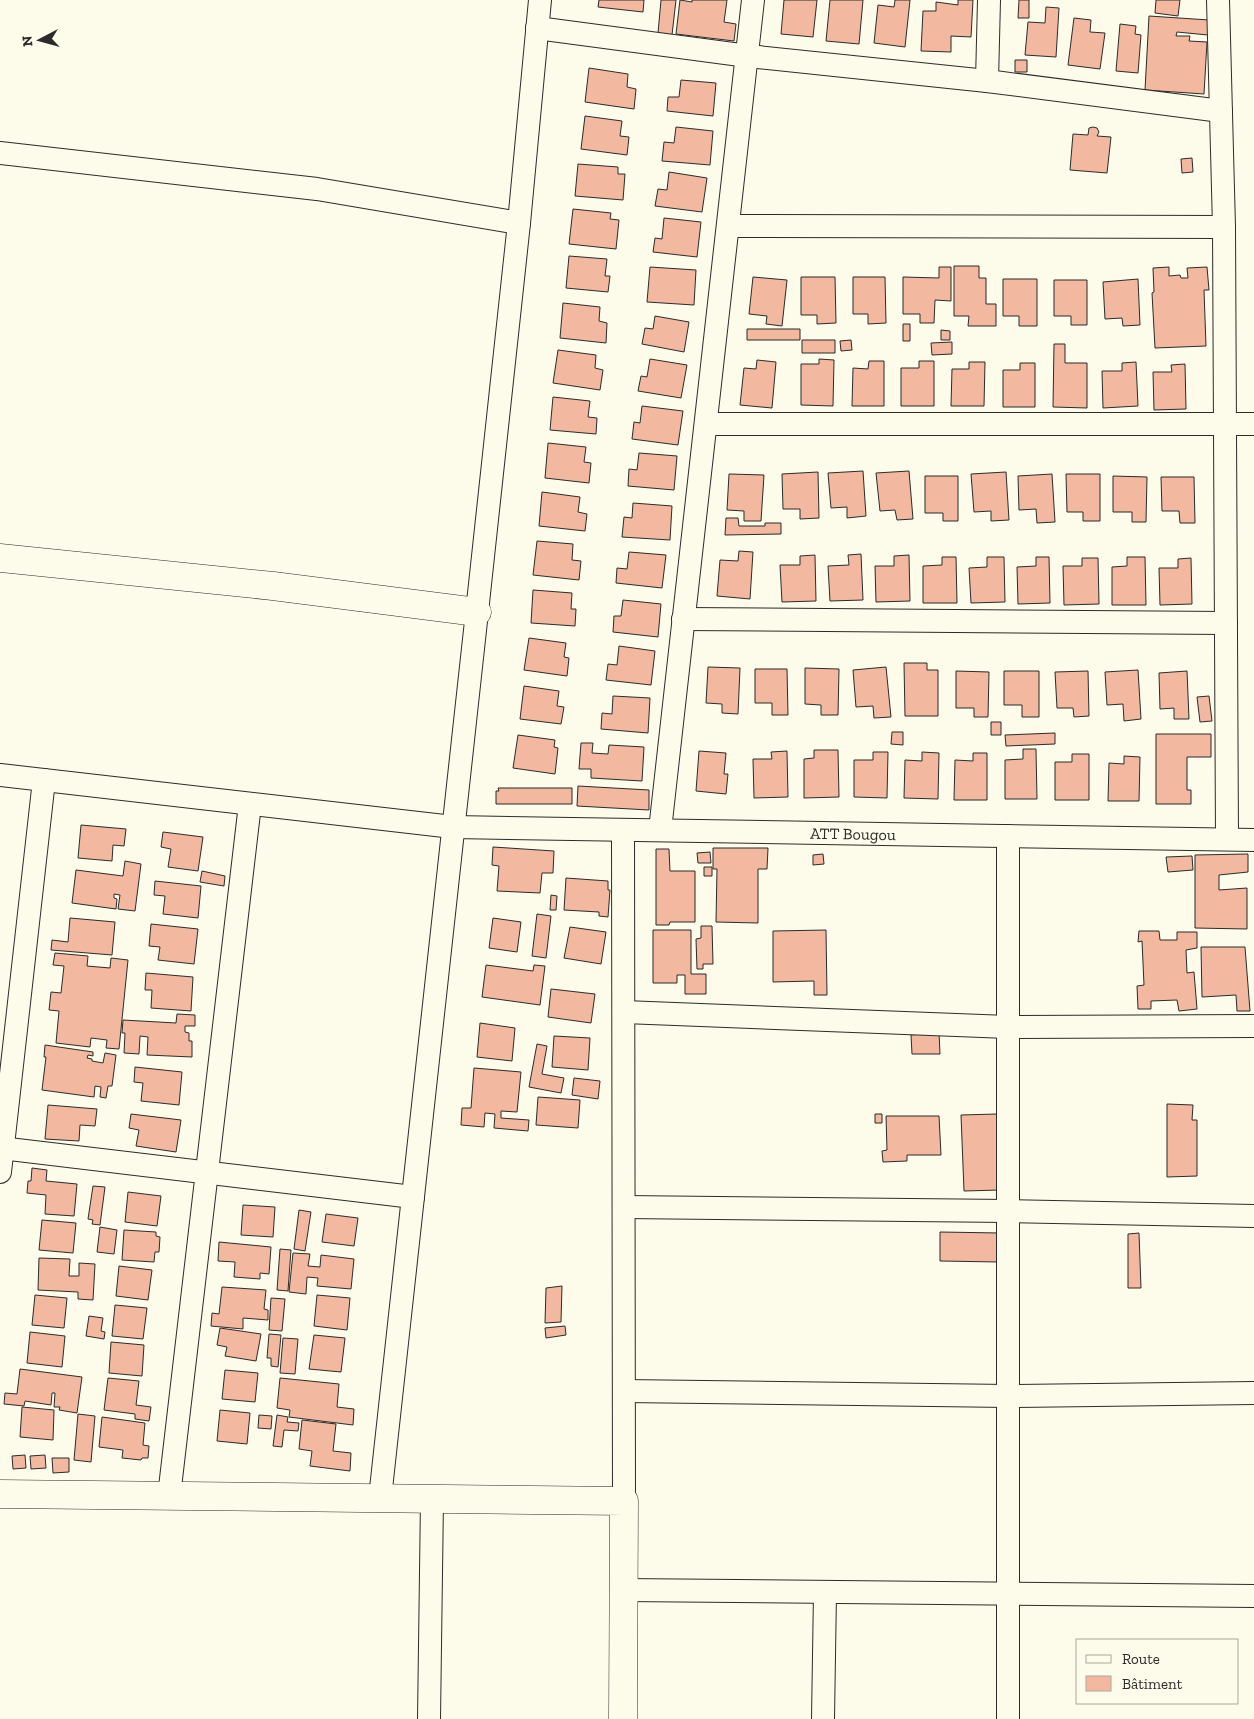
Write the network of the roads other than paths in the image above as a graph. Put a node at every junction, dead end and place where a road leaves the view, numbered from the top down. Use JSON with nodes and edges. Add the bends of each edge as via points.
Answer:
{"nodes":[{"id":1,"x":540,"y":0,"type":"edge"},
{"id":2,"x":753,"y":0,"type":"edge"},
{"id":3,"x":989,"y":0,"type":"edge"},
{"id":4,"x":1218,"y":0,"type":"edge"},
{"id":5,"x":537,"y":28,"type":"junction"},
{"id":6,"x":748,"y":56,"type":"junction"},
{"id":7,"x":987,"y":81,"type":"junction"},
{"id":8,"x":1221,"y":111,"type":"junction"},
{"id":9,"x":0,"y":153,"type":"edge"},
{"id":10,"x":519,"y":223,"type":"junction"},
{"id":11,"x":729,"y":226,"type":"junction"},
{"id":12,"x":1224,"y":227,"type":"junction"},
{"id":13,"x":706,"y":424,"type":"junction"},
{"id":14,"x":1225,"y":424,"type":"junction"},
{"id":15,"x":1254,"y":424,"type":"edge"},
{"id":16,"x":0,"y":558,"type":"edge"},
{"id":17,"x":477,"y":612,"type":"junction"},
{"id":18,"x":683,"y":619,"type":"junction"},
{"id":19,"x":1226,"y":623,"type":"junction"},
{"id":20,"x":0,"y":775,"type":"edge"},
{"id":21,"x":44,"y":780,"type":"junction"},
{"id":22,"x":250,"y":804,"type":"junction"},
{"id":23,"x":453,"y":827,"type":"junction"},
{"id":24,"x":623,"y":830,"type":"junction"},
{"id":25,"x":660,"y":830,"type":"junction"},
{"id":26,"x":1008,"y":836,"type":"junction"},
{"id":27,"x":1227,"y":839,"type":"junction"},
{"id":28,"x":1254,"y":840,"type":"edge"},
{"id":29,"x":624,"y":1012,"type":"junction"},
{"id":30,"x":1254,"y":1026,"type":"edge"},
{"id":31,"x":1008,"y":1027,"type":"junction"},
{"id":32,"x":1,"y":1148,"type":"edge"},
{"id":33,"x":0,"y":1172,"type":"edge"},
{"id":34,"x":207,"y":1173,"type":"junction"},
{"id":35,"x":413,"y":1198,"type":"junction"},
{"id":36,"x":624,"y":1207,"type":"junction"},
{"id":37,"x":1008,"y":1211,"type":"junction"},
{"id":38,"x":1254,"y":1216,"type":"edge"},
{"id":39,"x":624,"y":1391,"type":"junction"},
{"id":40,"x":1254,"y":1393,"type":"edge"},
{"id":41,"x":1008,"y":1396,"type":"junction"},
{"id":42,"x":0,"y":1494,"type":"edge"},
{"id":43,"x":169,"y":1496,"type":"junction"},
{"id":44,"x":380,"y":1498,"type":"junction"},
{"id":45,"x":432,"y":1499,"type":"junction"},
{"id":46,"x":624,"y":1502,"type":"junction"},
{"id":47,"x":623,"y":1590,"type":"junction"},
{"id":48,"x":824,"y":1592,"type":"junction"},
{"id":49,"x":1008,"y":1594,"type":"junction"},
{"id":50,"x":1254,"y":1596,"type":"edge"},
{"id":51,"x":429,"y":1719,"type":"edge"},
{"id":52,"x":622,"y":1719,"type":"edge"},
{"id":53,"x":822,"y":1719,"type":"edge"},
{"id":54,"x":1008,"y":1719,"type":"edge"}],
"edges":[{"from":1,"to":5,"type":"street"},
{"from":2,"to":6,"type":"street"},
{"from":3,"to":7,"type":"street"},
{"from":4,"to":8,"type":"street"},
{"from":5,"to":6,"type":"street"},
{"from":5,"to":10,"type":"street"},
{"from":6,"to":7,"type":"street"},
{"from":6,"to":11,"type":"street"},
{"from":7,"to":8,"type":"street"},
{"from":8,"to":12,"type":"street"},
{"from":9,"to":10,"type":"street","via":[[317,189]]},
{"from":10,"to":17,"type":"street"},
{"from":11,"to":12,"type":"street"},
{"from":11,"to":13,"type":"street"},
{"from":12,"to":14,"type":"street"},
{"from":13,"to":14,"type":"street"},
{"from":13,"to":18,"type":"street"},
{"from":14,"to":15,"type":"street"},
{"from":14,"to":19,"type":"street"},
{"from":16,"to":17,"type":"street","via":[[273,586]]},
{"from":17,"to":23,"type":"street"},
{"from":18,"to":19,"type":"street"},
{"from":18,"to":25,"type":"street"},
{"from":19,"to":27,"type":"street"},
{"from":20,"to":21,"type":"street","name":"ATT Bougou"},
{"from":21,"to":22,"type":"street","name":"ATT Bougou"},
{"from":21,"to":32,"type":"street"},
{"from":22,"to":23,"type":"street","name":"ATT Bougou"},
{"from":22,"to":34,"type":"street"},
{"from":23,"to":24,"type":"street","name":"ATT Bougou"},
{"from":23,"to":35,"type":"street"},
{"from":24,"to":25,"type":"street","name":"ATT Bougou"},
{"from":24,"to":29,"type":"street"},
{"from":25,"to":26,"type":"street","name":"ATT Bougou"},
{"from":26,"to":27,"type":"street","name":"ATT Bougou"},
{"from":26,"to":31,"type":"street"},
{"from":27,"to":28,"type":"street","name":"ATT Bougou"},
{"from":29,"to":31,"type":"street"},
{"from":29,"to":36,"type":"street"},
{"from":30,"to":31,"type":"street"},
{"from":31,"to":37,"type":"street"},
{"from":32,"to":33,"type":"street"},
{"from":32,"to":34,"type":"street"},
{"from":34,"to":35,"type":"street"},
{"from":34,"to":43,"type":"street"},
{"from":35,"to":44,"type":"street"},
{"from":36,"to":37,"type":"street"},
{"from":36,"to":39,"type":"street"},
{"from":37,"to":38,"type":"street"},
{"from":37,"to":41,"type":"street"},
{"from":39,"to":41,"type":"street"},
{"from":39,"to":46,"type":"street"},
{"from":40,"to":41,"type":"street"},
{"from":41,"to":49,"type":"street"},
{"from":42,"to":43,"type":"street"},
{"from":43,"to":44,"type":"street"},
{"from":44,"to":45,"type":"street"},
{"from":45,"to":46,"type":"street"},
{"from":45,"to":51,"type":"street"},
{"from":46,"to":47,"type":"street"},
{"from":47,"to":48,"type":"street"},
{"from":47,"to":52,"type":"street"},
{"from":48,"to":49,"type":"street"},
{"from":48,"to":53,"type":"street"},
{"from":49,"to":50,"type":"street"},
{"from":49,"to":54,"type":"street"}]}
